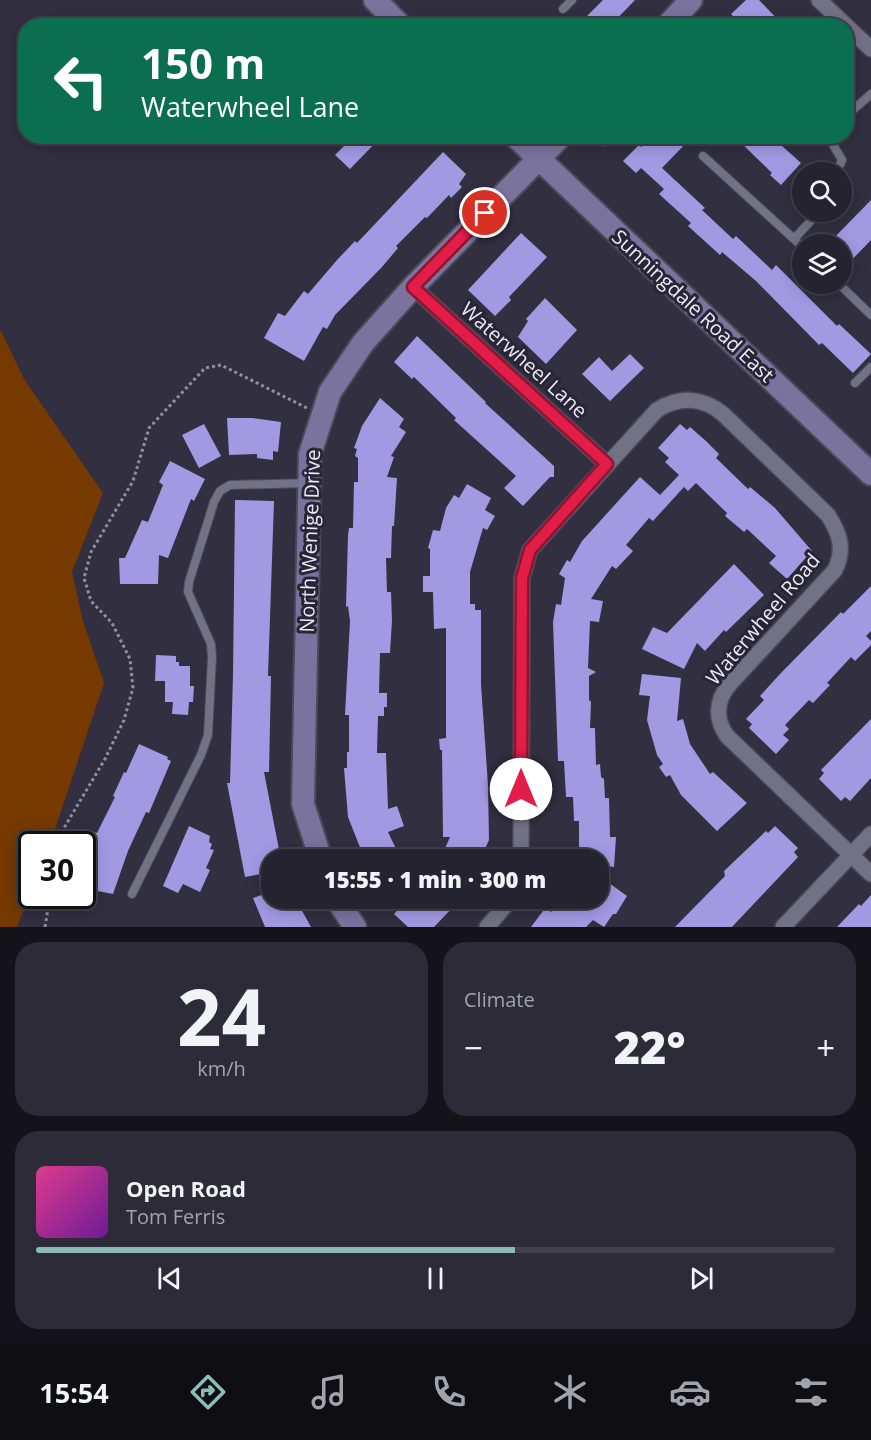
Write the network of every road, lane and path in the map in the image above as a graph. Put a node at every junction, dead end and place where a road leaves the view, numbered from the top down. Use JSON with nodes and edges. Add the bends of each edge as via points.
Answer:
{"nodes":[{"id":1,"x":375,"y":0,"type":"edge"},
{"id":2,"x":572,"y":0,"type":"edge"},
{"id":3,"x":691,"y":0,"type":"edge"},
{"id":4,"x":819,"y":0,"type":"edge"},
{"id":5,"x":563,"y":9,"type":"dead end"},
{"id":6,"x":393,"y":18,"type":"edge"},
{"id":7,"x":674,"y":18,"type":"edge"},
{"id":8,"x":838,"y":18,"type":"edge"},
{"id":9,"x":854,"y":33,"type":"edge"},
{"id":10,"x":871,"y":49,"type":"edge"},
{"id":11,"x":871,"y":94,"type":"edge"},
{"id":12,"x":854,"y":109,"type":"edge"},
{"id":13,"x":523,"y":144,"type":"edge"},
{"id":14,"x":553,"y":144,"type":"edge"},
{"id":15,"x":833,"y":144,"type":"edge"},
{"id":16,"x":703,"y":156,"type":"dead end"},
{"id":17,"x":538,"y":159,"type":"junction"},
{"id":18,"x":841,"y":162,"type":"edge"},
{"id":19,"x":810,"y":222,"type":"edge"},
{"id":20,"x":799,"y":234,"type":"edge"},
{"id":21,"x":792,"y":237,"type":"edge"},
{"id":22,"x":413,"y":287,"type":"junction"},
{"id":23,"x":849,"y":294,"type":"edge"},
{"id":24,"x":871,"y":315,"type":"edge"},
{"id":25,"x":871,"y":367,"type":"edge"},
{"id":26,"x":855,"y":382,"type":"dead end"},
{"id":27,"x":323,"y":413,"type":"junction"},
{"id":28,"x":607,"y":464,"type":"junction"},
{"id":29,"x":871,"y":474,"type":"edge"},
{"id":30,"x":309,"y":483,"type":"junction"},
{"id":31,"x":62,"y":831,"type":"edge"},
{"id":32,"x":871,"y":834,"type":"edge"},
{"id":33,"x":317,"y":849,"type":"edge"},
{"id":34,"x":521,"y":849,"type":"edge"},
{"id":35,"x":851,"y":855,"type":"junction"},
{"id":36,"x":871,"y":874,"type":"edge"},
{"id":37,"x":132,"y":894,"type":"dead end"},
{"id":38,"x":48,"y":909,"type":"edge"},
{"id":39,"x":343,"y":909,"type":"edge"},
{"id":40,"x":503,"y":909,"type":"edge"},
{"id":41,"x":45,"y":927,"type":"edge"},
{"id":42,"x":355,"y":927,"type":"edge"},
{"id":43,"x":487,"y":927,"type":"edge"},
{"id":44,"x":783,"y":927,"type":"edge"}],
"edges":[{"from":1,"to":6,"type":"street"},
{"from":2,"to":5,"type":"lane"},
{"from":3,"to":7,"type":"street"},
{"from":4,"to":8,"type":"street"},
{"from":9,"to":10,"type":"street"},
{"from":11,"to":12,"type":"lane"},
{"from":13,"to":17,"type":"street","name":"Sunningdale Road East"},
{"from":14,"to":17,"type":"street","name":"North Wenige Drive"},
{"from":15,"to":18,"type":"lane"},
{"from":16,"to":21,"type":"lane"},
{"from":17,"to":22,"type":"street","name":"North Wenige Drive"},
{"from":17,"to":29,"type":"street","name":"Sunningdale Road East"},
{"from":19,"to":20,"type":"lane"},
{"from":22,"to":27,"type":"street","name":"North Wenige Drive","via":[[363,343],[330,392]]},
{"from":22,"to":28,"type":"street","name":"Waterwheel Lane"},
{"from":23,"to":24,"type":"lane"},
{"from":25,"to":26,"type":"lane"},
{"from":27,"to":30,"type":"street","name":"North Wenige Drive","via":[[310,454]]},
{"from":27,"to":31,"type":"path","via":[[300,406],[221,364],[205,368],[149,428],[133,481],[91,552],[84,578],[91,601],[112,623],[130,659],[133,688],[110,750]]},
{"from":28,"to":34,"type":"street","name":"Waterwheel Road","via":[[530,550],[522,578]]},
{"from":28,"to":35,"type":"street","name":"Waterwheel Road","via":[[657,410],[679,400],[703,401],[723,414],[828,515],[839,534],[841,553],[835,570],[729,685],[718,713],[727,736]]},
{"from":30,"to":33,"type":"street","name":"North Wenige Drive","via":[[303,804]]},
{"from":30,"to":37,"type":"lane","via":[[230,485],[220,491],[214,502],[188,592],[211,644],[208,735]]},
{"from":32,"to":35,"type":"street"},
{"from":35,"to":36,"type":"street","name":"Waterwheel Road"},
{"from":35,"to":44,"type":"street"},
{"from":38,"to":41,"type":"path"},
{"from":39,"to":42,"type":"street"},
{"from":40,"to":43,"type":"street"}]}
